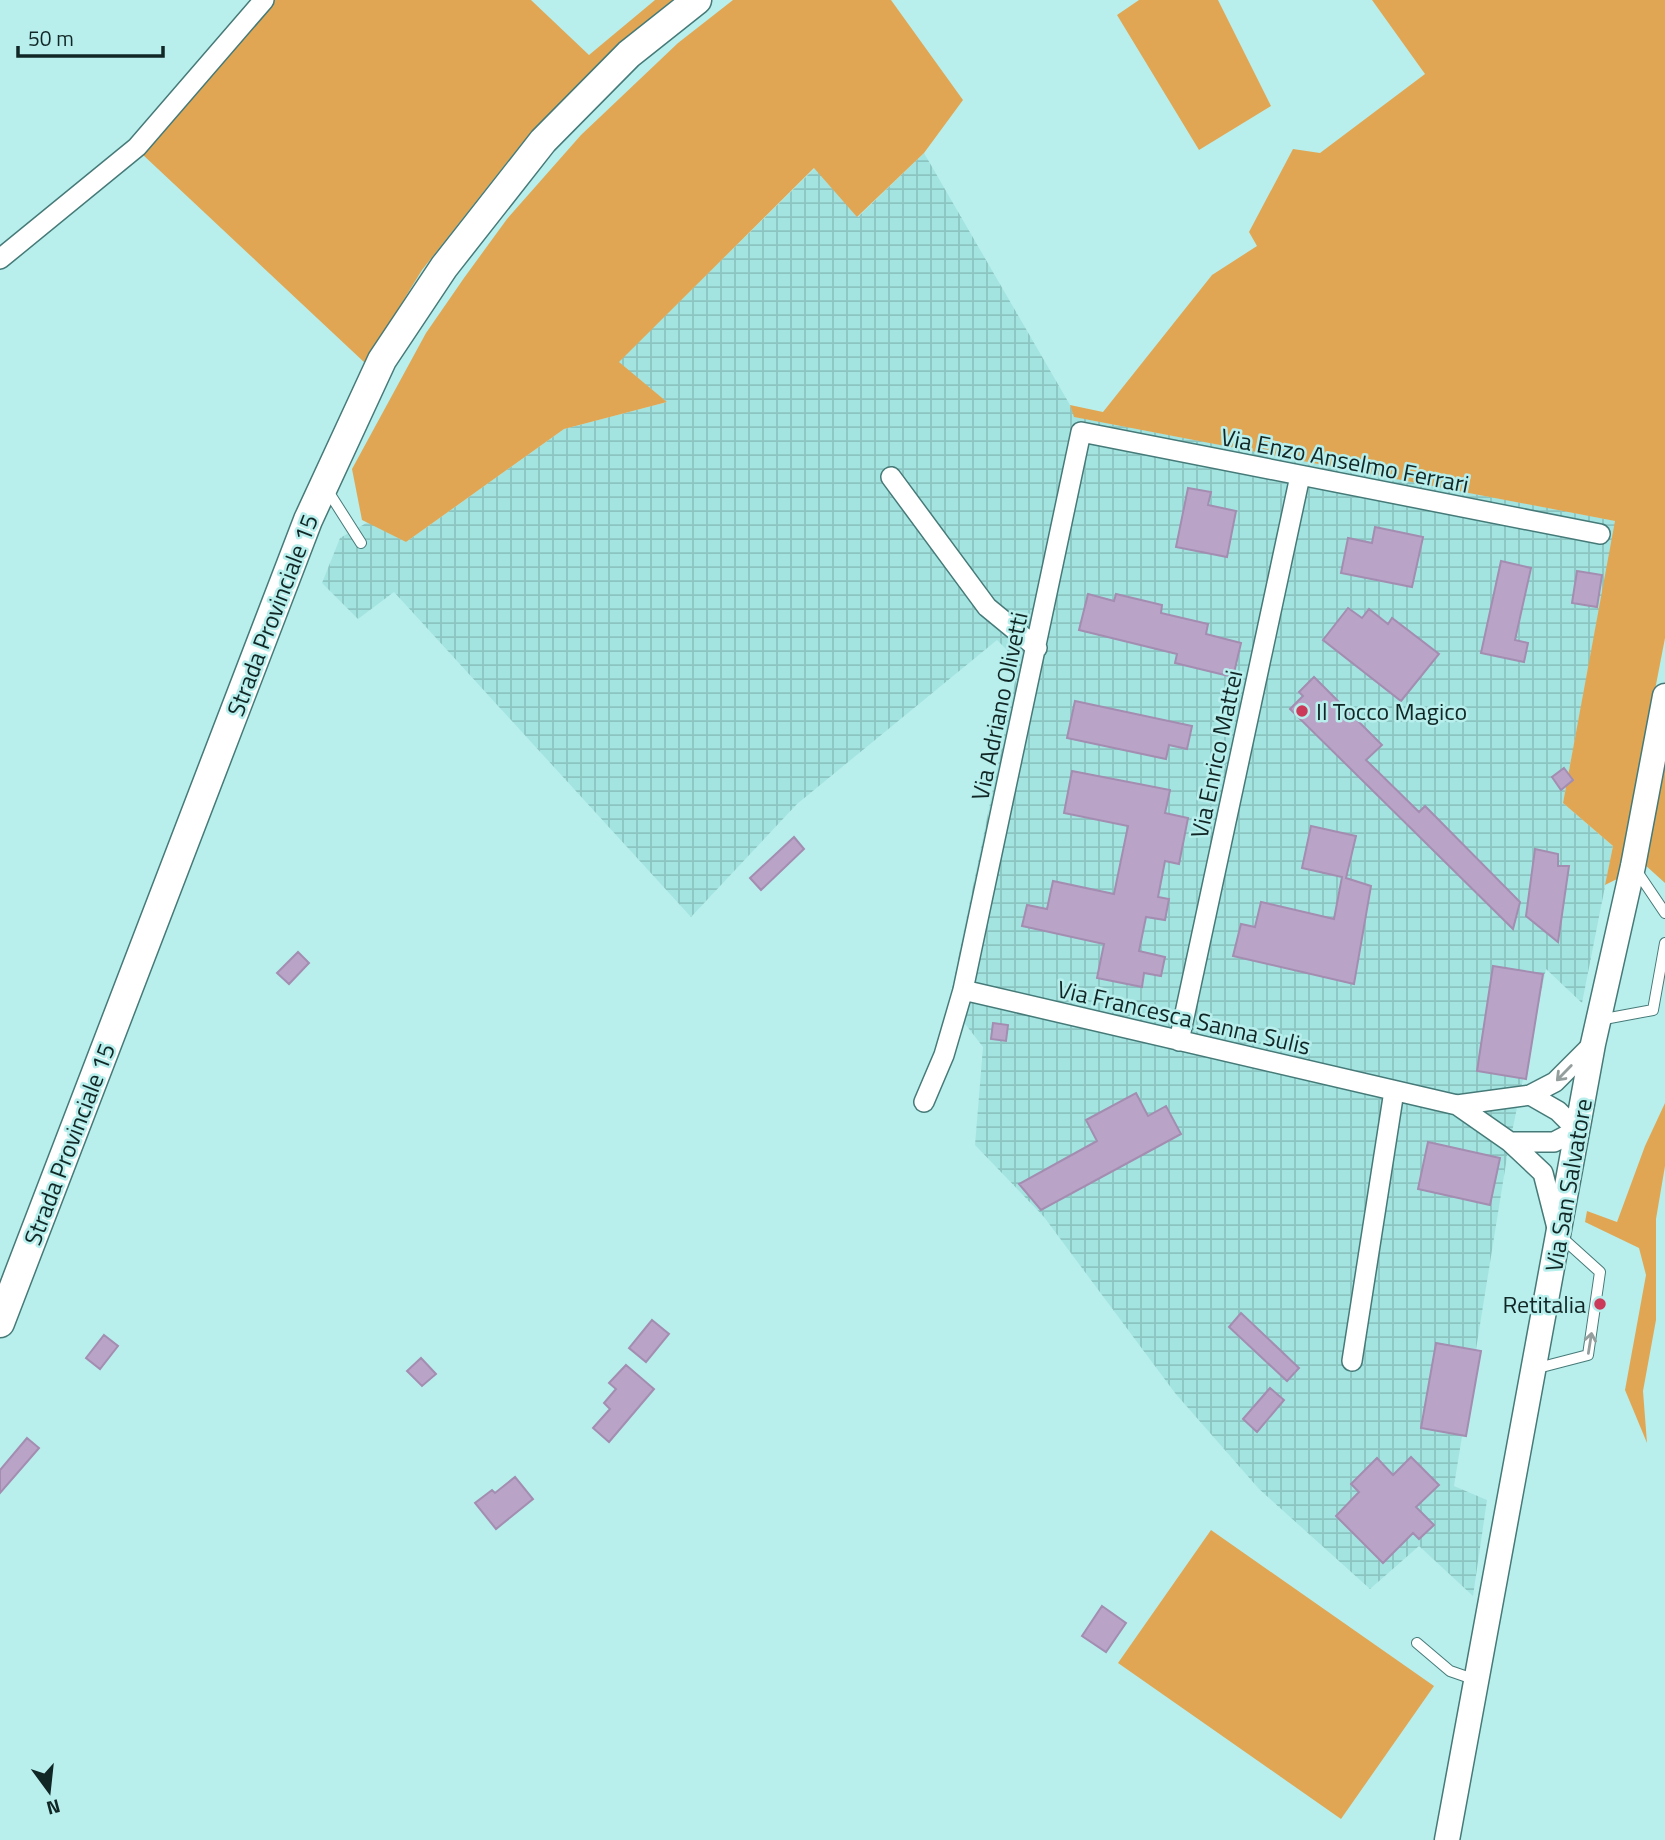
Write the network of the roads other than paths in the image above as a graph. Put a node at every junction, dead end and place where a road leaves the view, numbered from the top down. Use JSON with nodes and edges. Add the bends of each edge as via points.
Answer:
{"nodes":[{"id":1,"x":264,"y":0,"type":"edge"},
{"id":2,"x":697,"y":0,"type":"edge"},
{"id":3,"x":0,"y":259,"type":"edge"},
{"id":4,"x":1082,"y":432,"type":"joint"},
{"id":5,"x":1300,"y":476,"type":"junction"},
{"id":6,"x":891,"y":477,"type":"dead end"},
{"id":7,"x":323,"y":485,"type":"junction"},
{"id":8,"x":1600,"y":534,"type":"dead end"},
{"id":9,"x":361,"y":543,"type":"dead end"},
{"id":10,"x":1037,"y":648,"type":"junction"},
{"id":11,"x":1665,"y":696,"type":"edge"},
{"id":12,"x":1633,"y":866,"type":"junction"},
{"id":13,"x":1665,"y":913,"type":"edge"},
{"id":14,"x":1665,"y":943,"type":"edge"},
{"id":15,"x":963,"y":990,"type":"junction"},
{"id":16,"x":1596,"y":1032,"type":"junction"},
{"id":17,"x":1179,"y":1041,"type":"junction"},
{"id":18,"x":1394,"y":1091,"type":"junction"},
{"id":19,"x":1530,"y":1095,"type":"junction"},
{"id":20,"x":925,"y":1102,"type":"dead end"},
{"id":21,"x":1457,"y":1105,"type":"junction"},
{"id":22,"x":1577,"y":1130,"type":"junction"},
{"id":23,"x":1510,"y":1142,"type":"junction"},
{"id":24,"x":1559,"y":1234,"type":"junction"},
{"id":25,"x":0,"y":1323,"type":"edge"},
{"id":26,"x":1352,"y":1362,"type":"dead end"},
{"id":27,"x":1534,"y":1369,"type":"junction"},
{"id":28,"x":1417,"y":1643,"type":"dead end"},
{"id":29,"x":1476,"y":1681,"type":"junction"},
{"id":30,"x":1447,"y":1840,"type":"edge"}],
"edges":[{"from":1,"to":3,"type":"street","via":[[137,147]]},
{"from":2,"to":7,"type":"main road","name":"Strada Provinciale 15","via":[[629,54],[542,141],[444,267],[382,360]]},
{"from":4,"to":5,"type":"street","name":"Via Enzo Anselmo Ferrari"},
{"from":4,"to":10,"type":"street","name":"Via Adriano Olivetti"},
{"from":5,"to":8,"type":"street","name":"Via Enzo Anselmo Ferrari"},
{"from":5,"to":17,"type":"street","name":"Via Enrico Mattei"},
{"from":6,"to":10,"type":"street","via":[[987,607]]},
{"from":7,"to":9,"type":"lane"},
{"from":7,"to":25,"type":"main road","name":"Strada Provinciale 15"},
{"from":10,"to":15,"type":"street","name":"Via Adriano Olivetti"},
{"from":11,"to":12,"type":"street","name":"Via San Salvatore"},
{"from":12,"to":13,"type":"lane"},
{"from":12,"to":16,"type":"street","name":"Via San Salvatore"},
{"from":14,"to":16,"type":"lane","via":[[1653,1010]]},
{"from":15,"to":17,"type":"street","name":"Via Francesca Sanna Sulis"},
{"from":15,"to":20,"type":"street","name":"Via Adriano Olivetti"},
{"from":16,"to":19,"type":"street","name":"Via Francesca Sanna Sulis","one_way":true,"via":[[1555,1083]]},
{"from":16,"to":22,"type":"street","name":"Via San Salvatore"},
{"from":17,"to":18,"type":"street","name":"Via Francesca Sanna Sulis"},
{"from":18,"to":21,"type":"street","name":"Via Francesca Sanna Sulis"},
{"from":18,"to":26,"type":"street"},
{"from":19,"to":21,"type":"street","name":"Via Francesca Sanna Sulis"},
{"from":19,"to":22,"type":"street","via":[[1558,1111]]},
{"from":21,"to":23,"type":"street","name":"Via Francesca Sanna Sulis"},
{"from":22,"to":23,"type":"street","via":[[1554,1142]]},
{"from":22,"to":24,"type":"street","name":"Via San Salvatore"},
{"from":23,"to":24,"type":"street","name":"Via Francesca Sanna Sulis","via":[[1543,1173]]},
{"from":24,"to":27,"type":"street","name":"Via San Salvatore"},
{"from":27,"to":24,"type":"lane","one_way":true,"via":[[1588,1355],[1600,1272]]},
{"from":27,"to":29,"type":"street","name":"Via San Salvatore"},
{"from":28,"to":29,"type":"lane","via":[[1450,1671]]},
{"from":29,"to":30,"type":"street","name":"Via San Salvatore"}]}
